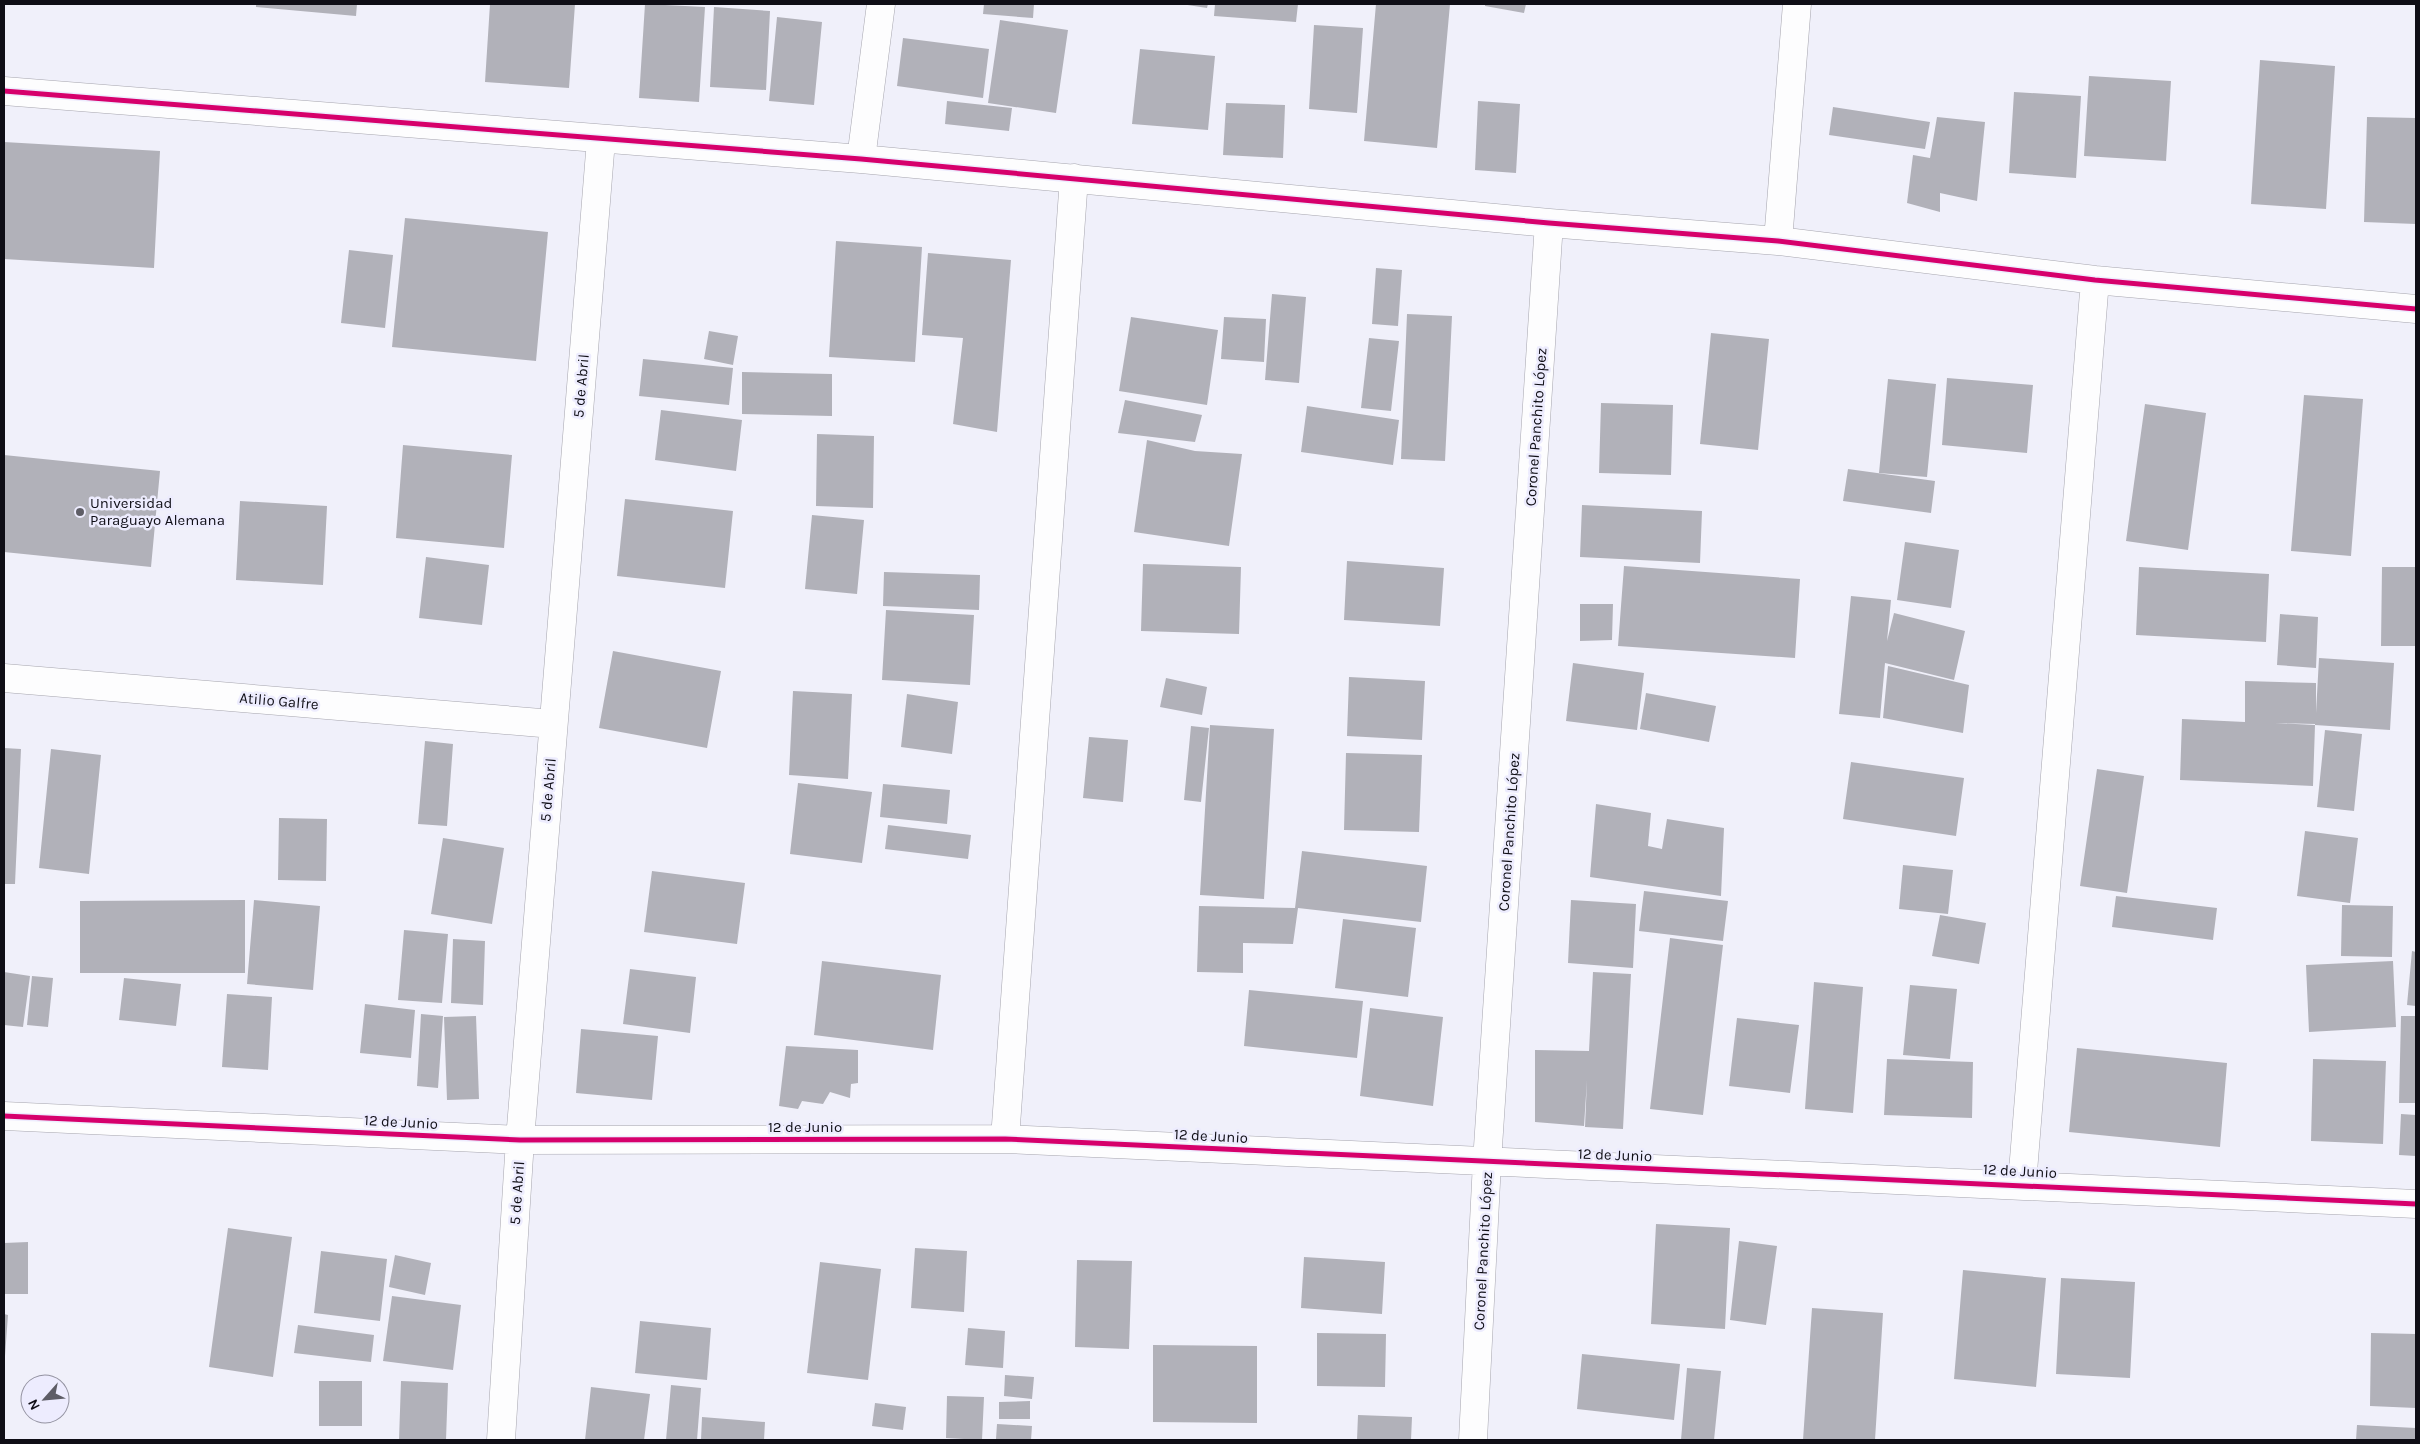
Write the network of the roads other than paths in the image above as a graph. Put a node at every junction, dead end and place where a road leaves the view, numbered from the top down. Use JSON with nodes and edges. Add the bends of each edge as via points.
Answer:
{"nodes":[{"id":1,"x":881,"y":4,"type":"edge"},
{"id":2,"x":1797,"y":4,"type":"edge"},
{"id":3,"x":4,"y":91,"type":"edge"},
{"id":4,"x":601,"y":140,"type":"junction"},
{"id":5,"x":861,"y":159,"type":"junction"},
{"id":6,"x":1074,"y":178,"type":"junction"},
{"id":7,"x":1549,"y":223,"type":"junction"},
{"id":8,"x":1778,"y":241,"type":"junction"},
{"id":9,"x":2095,"y":280,"type":"junction"},
{"id":10,"x":2416,"y":309,"type":"edge"},
{"id":11,"x":4,"y":678,"type":"edge"},
{"id":12,"x":553,"y":724,"type":"junction"},
{"id":13,"x":4,"y":1116,"type":"edge"},
{"id":14,"x":1005,"y":1139,"type":"junction"},
{"id":15,"x":520,"y":1140,"type":"junction"},
{"id":16,"x":1487,"y":1162,"type":"junction"},
{"id":17,"x":2022,"y":1184,"type":"junction"},
{"id":18,"x":2416,"y":1204,"type":"edge"},
{"id":19,"x":501,"y":1440,"type":"edge"},
{"id":20,"x":1474,"y":1440,"type":"edge"}],
"edges":[{"from":1,"to":5,"type":"street"},
{"from":2,"to":8,"type":"street"},
{"from":3,"to":4,"type":"street"},
{"from":4,"to":5,"type":"street"},
{"from":4,"to":12,"type":"street","name":"5 de Abril"},
{"from":5,"to":6,"type":"street"},
{"from":6,"to":7,"type":"street"},
{"from":6,"to":14,"type":"street"},
{"from":7,"to":8,"type":"street"},
{"from":7,"to":16,"type":"street","name":"Coronel Panchito López"},
{"from":8,"to":9,"type":"street"},
{"from":9,"to":10,"type":"street"},
{"from":9,"to":17,"type":"street"},
{"from":11,"to":12,"type":"street","name":"Atilio Galfre"},
{"from":12,"to":15,"type":"street","name":"5 de Abril"},
{"from":13,"to":15,"type":"street","name":"12 de Junio"},
{"from":14,"to":15,"type":"street","name":"12 de Junio"},
{"from":14,"to":16,"type":"street","name":"12 de Junio"},
{"from":15,"to":19,"type":"street","name":"5 de Abril"},
{"from":16,"to":17,"type":"street","name":"12 de Junio"},
{"from":16,"to":20,"type":"street","name":"Coronel Panchito López"},
{"from":17,"to":18,"type":"street","name":"12 de Junio"}]}
